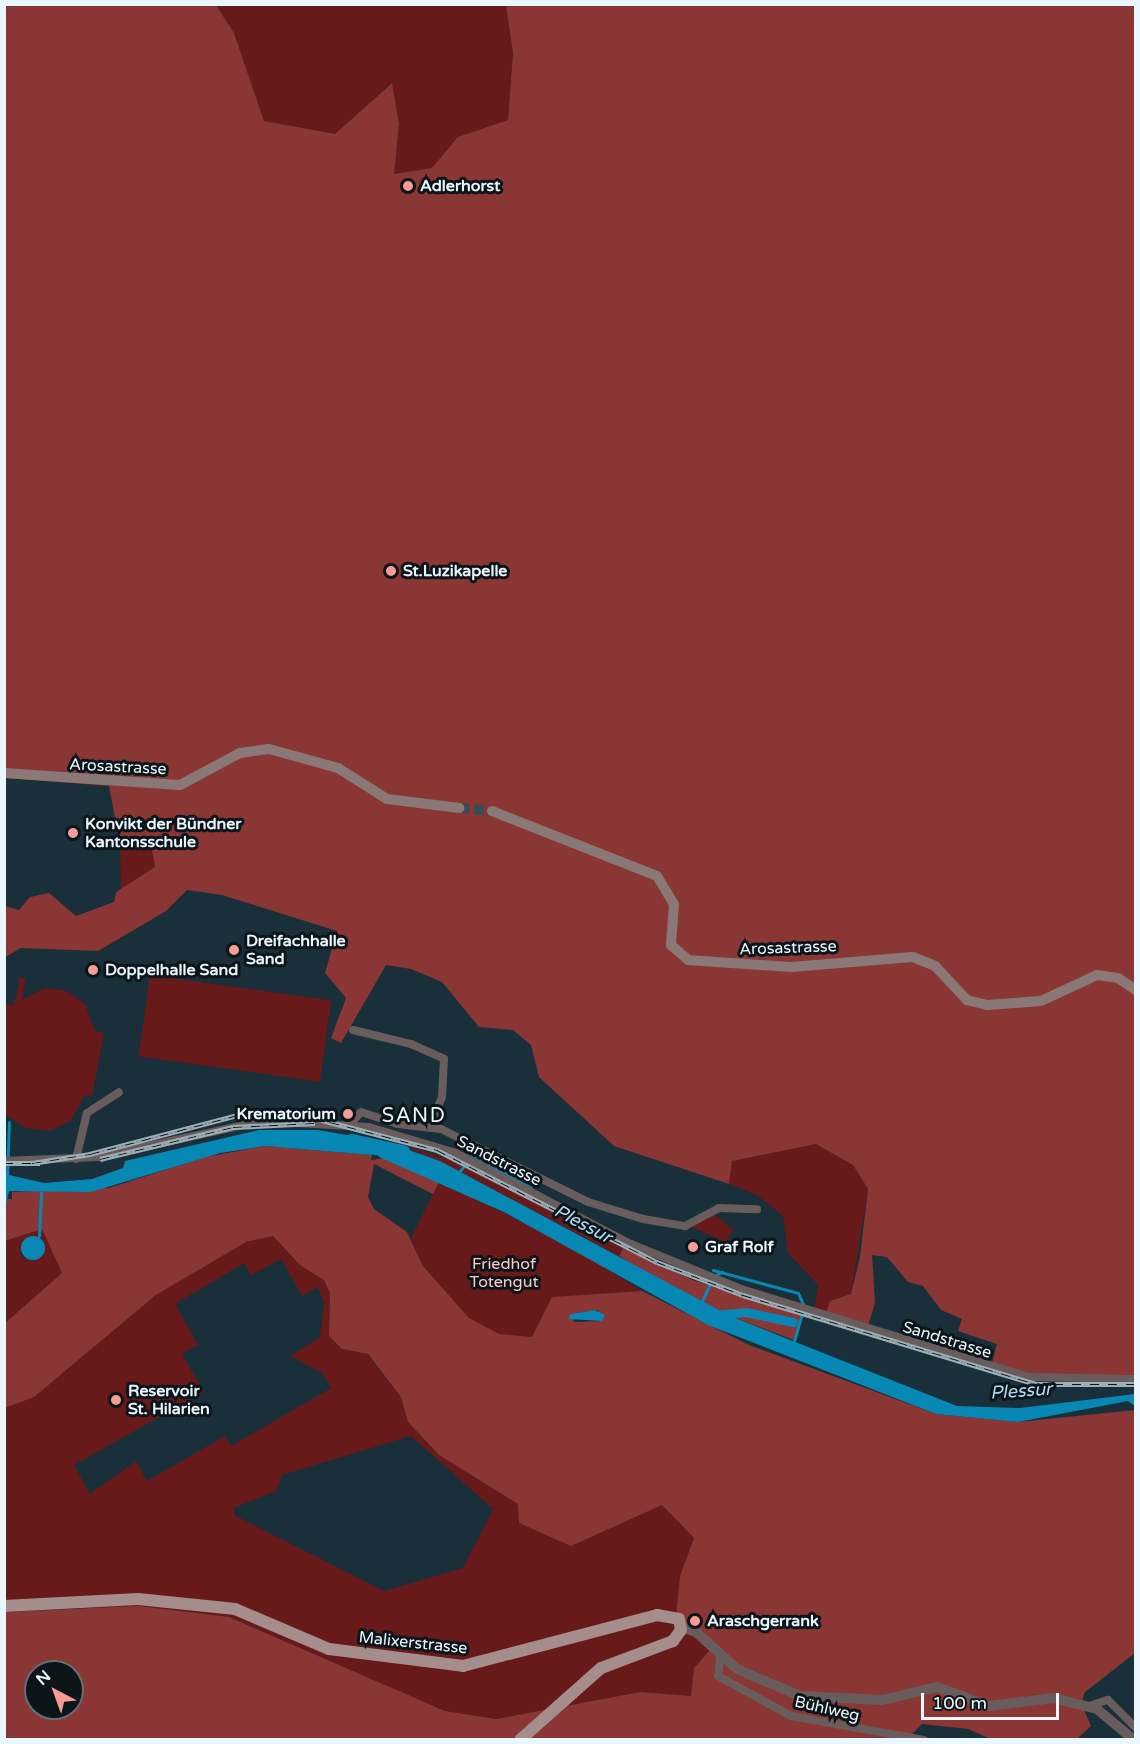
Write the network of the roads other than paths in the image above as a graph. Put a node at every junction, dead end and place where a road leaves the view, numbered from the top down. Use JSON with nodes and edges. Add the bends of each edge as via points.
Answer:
{"nodes":[{"id":1,"x":4,"y":773,"type":"edge"},
{"id":2,"x":459,"y":808,"type":"tunnel mouth"},
{"id":3,"x":492,"y":812,"type":"tunnel mouth"},
{"id":4,"x":1136,"y":990,"type":"edge"},
{"id":5,"x":353,"y":1030,"type":"dead end"},
{"id":6,"x":118,"y":1092,"type":"dead end"},
{"id":7,"x":350,"y":1124,"type":"junction"},
{"id":8,"x":429,"y":1127,"type":"junction"},
{"id":9,"x":76,"y":1159,"type":"junction"},
{"id":10,"x":4,"y":1161,"type":"edge"},
{"id":11,"x":757,"y":1209,"type":"dead end"},
{"id":12,"x":1136,"y":1379,"type":"edge"},
{"id":13,"x":4,"y":1606,"type":"edge"},
{"id":14,"x":681,"y":1627,"type":"junction"},
{"id":15,"x":720,"y":1658,"type":"junction"},
{"id":16,"x":1089,"y":1706,"type":"junction"},
{"id":17,"x":1136,"y":1728,"type":"edge"},
{"id":18,"x":520,"y":1740,"type":"edge"},
{"id":19,"x":924,"y":1740,"type":"edge"},
{"id":20,"x":1134,"y":1740,"type":"edge"}],
"edges":[{"from":1,"to":2,"type":"main road","name":"Arosastrasse","via":[[180,785],[240,753],[269,749],[338,768],[387,800]]},
{"from":3,"to":4,"type":"main road","name":"Arosastrasse","via":[[657,876],[674,904],[671,945],[688,960],[791,967],[913,957],[935,966],[967,1000],[987,1005],[1041,1001],[1091,976],[1118,978]]},
{"from":5,"to":8,"type":"street","via":[[415,1045],[444,1059],[442,1094]]},
{"from":6,"to":9,"type":"street","via":[[87,1113]]},
{"from":7,"to":8,"type":"street","via":[[361,1112]]},
{"from":7,"to":9,"type":"street","name":"Sandstrasse","via":[[244,1123]]},
{"from":7,"to":12,"type":"street","name":"Sandstrasse","via":[[456,1153],[631,1245],[741,1289],[1028,1377]]},
{"from":8,"to":11,"type":"street","via":[[494,1152],[588,1202],[635,1217],[682,1226],[719,1208]]},
{"from":9,"to":10,"type":"street","name":"Sandstrasse"},
{"from":13,"to":14,"type":"main road","name":"Malixerstrasse","via":[[138,1599],[235,1609],[330,1649],[464,1666],[663,1613],[676,1616]]},
{"from":14,"to":15,"type":"street","via":[[696,1632]]},
{"from":14,"to":18,"type":"main road","via":[[673,1641],[628,1653],[592,1674]]},
{"from":15,"to":16,"type":"street","via":[[763,1683],[816,1699],[882,1700],[937,1687],[984,1705],[1035,1696]]},
{"from":15,"to":19,"type":"street","name":"Bühlweg","via":[[714,1670],[718,1677],[791,1716]]},
{"from":16,"to":17,"type":"street","via":[[1107,1700]]},
{"from":16,"to":20,"type":"street"}]}
